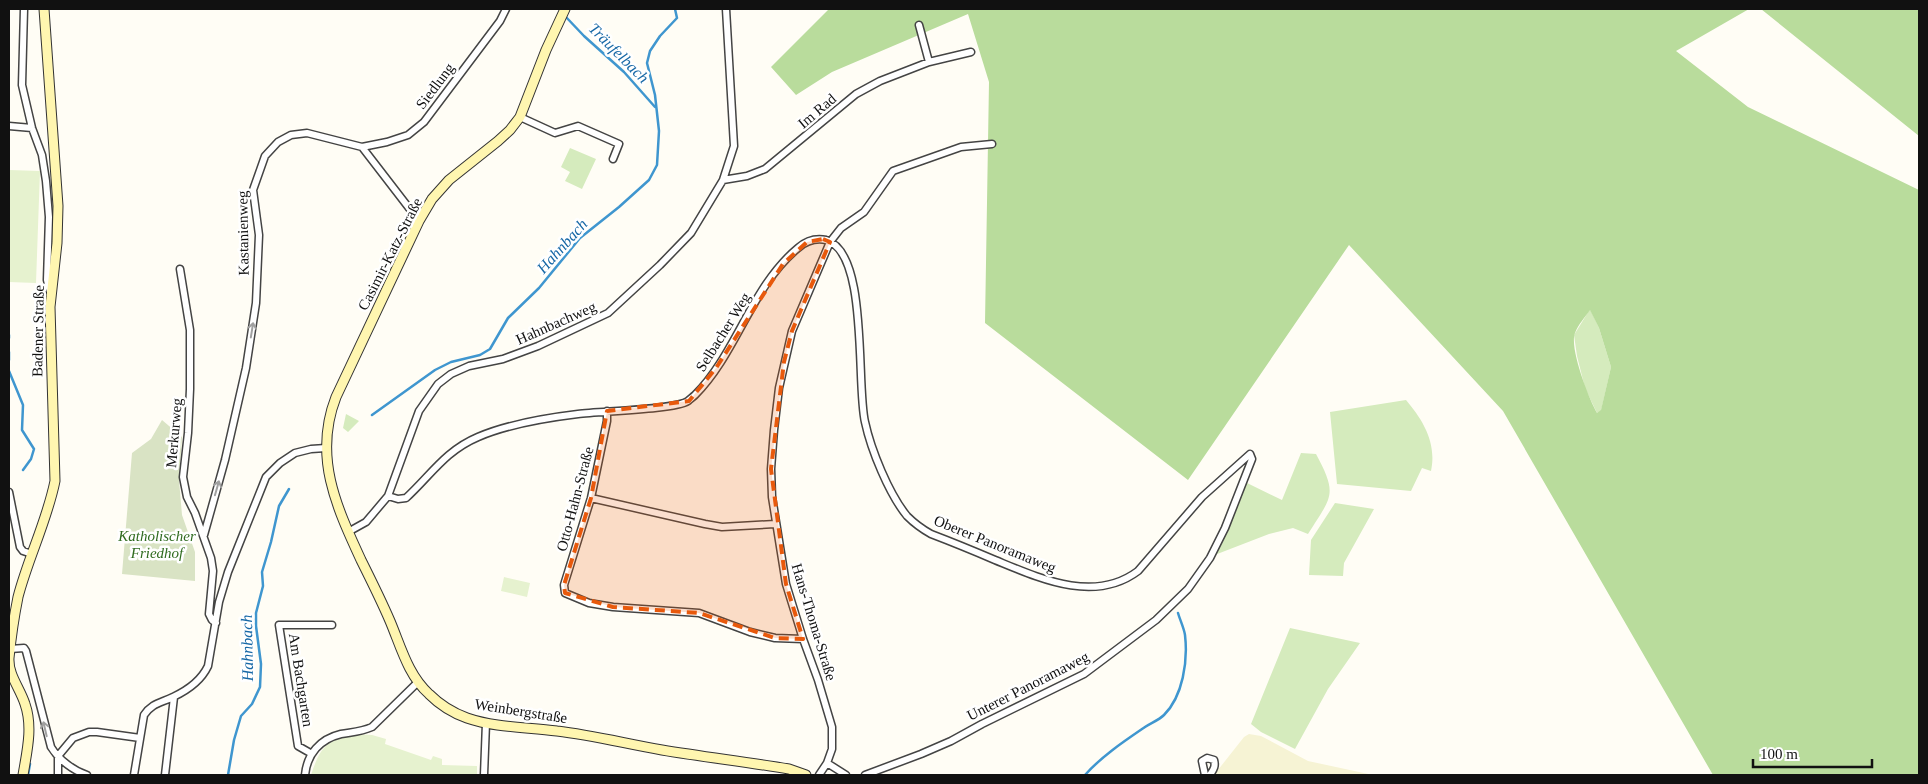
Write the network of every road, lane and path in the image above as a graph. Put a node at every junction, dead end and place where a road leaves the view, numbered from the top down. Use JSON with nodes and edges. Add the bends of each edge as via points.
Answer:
{"nodes":[{"id":1,"x":24,"y":9,"type":"edge"},
{"id":2,"x":44,"y":9,"type":"edge"},
{"id":3,"x":506,"y":9,"type":"edge"},
{"id":4,"x":565,"y":9,"type":"edge"},
{"id":5,"x":726,"y":9,"type":"edge"},
{"id":6,"x":919,"y":25,"type":"dead end"},
{"id":7,"x":970,"y":52,"type":"dead end"},
{"id":8,"x":929,"y":62,"type":"junction"},
{"id":9,"x":520,"y":117,"type":"junction"},
{"id":10,"x":9,"y":126,"type":"edge"},
{"id":11,"x":32,"y":128,"type":"junction"},
{"id":12,"x":992,"y":144,"type":"dead end"},
{"id":13,"x":362,"y":147,"type":"junction"},
{"id":14,"x":613,"y":160,"type":"dead end"},
{"id":15,"x":723,"y":180,"type":"junction"},
{"id":16,"x":418,"y":221,"type":"junction"},
{"id":17,"x":830,"y":242,"type":"junction"},
{"id":18,"x":180,"y":269,"type":"dead end"},
{"id":19,"x":50,"y":296,"type":"junction"},
{"id":20,"x":334,"y":403,"type":"joint"},
{"id":21,"x":607,"y":411,"type":"junction"},
{"id":22,"x":326,"y":448,"type":"junction"},
{"id":23,"x":1252,"y":459,"type":"joint"},
{"id":24,"x":9,"y":492,"type":"edge"},
{"id":25,"x":388,"y":496,"type":"junction"},
{"id":26,"x":592,"y":498,"type":"junction"},
{"id":27,"x":775,"y":524,"type":"junction"},
{"id":28,"x":348,"y":532,"type":"junction"},
{"id":29,"x":204,"y":535,"type":"junction"},
{"id":30,"x":32,"y":554,"type":"junction"},
{"id":31,"x":216,"y":623,"type":"junction"},
{"id":32,"x":332,"y":625,"type":"dead end"},
{"id":33,"x":803,"y":639,"type":"junction"},
{"id":34,"x":10,"y":649,"type":"edge"},
{"id":35,"x":10,"y":672,"type":"edge"},
{"id":36,"x":418,"y":682,"type":"junction"},
{"id":37,"x":174,"y":697,"type":"junction"},
{"id":38,"x":486,"y":722,"type":"junction"},
{"id":39,"x":140,"y":738,"type":"junction"},
{"id":40,"x":312,"y":754,"type":"junction"},
{"id":41,"x":58,"y":756,"type":"junction"},
{"id":42,"x":828,"y":763,"type":"junction"},
{"id":43,"x":80,"y":774,"type":"edge"},
{"id":44,"x":23,"y":775,"type":"edge"},
{"id":45,"x":58,"y":775,"type":"edge"},
{"id":46,"x":88,"y":775,"type":"edge"},
{"id":47,"x":134,"y":775,"type":"edge"},
{"id":48,"x":165,"y":775,"type":"edge"},
{"id":49,"x":305,"y":775,"type":"edge"},
{"id":50,"x":484,"y":775,"type":"edge"},
{"id":51,"x":806,"y":775,"type":"edge"},
{"id":52,"x":819,"y":775,"type":"edge"},
{"id":53,"x":846,"y":775,"type":"edge"},
{"id":54,"x":865,"y":775,"type":"edge"},
{"id":55,"x":1204,"y":775,"type":"edge"},
{"id":56,"x":1210,"y":775,"type":"edge"}],
"edges":[{"from":1,"to":11,"type":"street","via":[[22,85]]},
{"from":2,"to":19,"type":"street","name":"Badener Straße","via":[[58,206]]},
{"from":3,"to":13,"type":"street","name":"Siedlung","via":[[424,122],[408,135]]},
{"from":4,"to":9,"type":"street","name":"Casimir-Katz-Straße"},
{"from":5,"to":15,"type":"street","name":"Hahnbachweg","via":[[734,146]]},
{"from":6,"to":8,"type":"street"},
{"from":7,"to":8,"type":"street","name":"Im Rad"},
{"from":8,"to":15,"type":"street","name":"Im Rad","via":[[856,94],[766,169]]},
{"from":9,"to":14,"type":"street","via":[[555,133],[578,126],[619,144]]},
{"from":9,"to":16,"type":"street","name":"Casimir-Katz-Straße","via":[[498,141],[448,180]]},
{"from":10,"to":11,"type":"street"},
{"from":11,"to":19,"type":"street","via":[[42,155],[46,181],[46,280]]},
{"from":12,"to":17,"type":"street","via":[[962,147],[893,171],[864,212],[841,228]]},
{"from":13,"to":16,"type":"street"},
{"from":29,"to":13,"type":"street","name":"Kastanienweg","one_way":true,"via":[[246,368],[256,303],[259,236],[253,190],[264,156],[278,142],[307,132]]},
{"from":15,"to":25,"type":"street","name":"Hahnbachweg","via":[[690,233],[608,313],[538,346],[503,359],[469,366],[438,384],[419,411]]},
{"from":16,"to":20,"type":"street","name":"Casimir-Katz-Straße"},
{"from":17,"to":21,"type":"street","name":"Selbacher Weg","via":[[816,239],[807,242],[783,264],[716,368],[689,401],[671,406]]},
{"from":17,"to":23,"type":"street","name":"Oberer Panoramaweg","via":[[843,255],[858,308],[861,398],[870,440],[907,515],[931,534],[1048,581],[1098,587],[1129,578],[1138,571],[1202,497],[1244,457],[1250,454]]},
{"from":17,"to":27,"type":"street","name":"Hans-Thoma-Straße","via":[[792,331],[782,371],[771,470]]},
{"from":18,"to":29,"type":"street","name":"Merkurweg","via":[[190,330],[188,433],[183,477],[187,497]]},
{"from":19,"to":30,"type":"street","name":"Badener Straße","via":[[55,481]]},
{"from":20,"to":22,"type":"street","name":"Weinbergstraße"},
{"from":21,"to":25,"type":"street","name":"Selbacher Weg","via":[[549,418],[478,437],[446,456],[406,498]]},
{"from":21,"to":26,"type":"street","name":"Otto-Hahn-Straße"},
{"from":22,"to":28,"type":"street","name":"Weinbergstraße","via":[[332,492]]},
{"from":22,"to":31,"type":"street","via":[[295,453],[266,477],[228,572]]},
{"from":23,"to":54,"type":"street","name":"Unterer Panoramaweg","via":[[1210,558],[1188,589],[1156,620],[1084,674],[951,741]]},
{"from":24,"to":30,"type":"street","via":[[20,546]]},
{"from":25,"to":28,"type":"street","name":"Hahnbachweg","via":[[366,522]]},
{"from":26,"to":27,"type":"street","via":[[722,527]]},
{"from":26,"to":33,"type":"street","name":"Otto-Hahn-Straße","via":[[564,585],[565,593],[613,608],[700,613],[750,632],[775,638]]},
{"from":27,"to":33,"type":"street","name":"Hans-Thoma-Straße","via":[[786,584]]},
{"from":28,"to":36,"type":"street","name":"Weinbergstraße"},
{"from":29,"to":31,"type":"street","name":"Merkurweg","via":[[213,571],[209,614]]},
{"from":30,"to":34,"type":"street","name":"Badener Straße","via":[[18,597]]},
{"from":31,"to":37,"type":"street","via":[[204,674],[192,687]]},
{"from":32,"to":40,"type":"street","name":"Am Bachgarten","via":[[279,625],[298,746]]},
{"from":33,"to":42,"type":"street","name":"Hans-Thoma-Straße","via":[[832,727]]},
{"from":34,"to":35,"type":"street","name":"Badener Straße"},
{"from":41,"to":34,"type":"street","one_way":true,"via":[[48,741],[26,651],[24,648]]},
{"from":35,"to":44,"type":"street","via":[[28,716],[30,734]]},
{"from":36,"to":38,"type":"street","name":"Weinbergstraße","via":[[429,695],[452,711]]},
{"from":36,"to":40,"type":"street","via":[[372,727],[324,741]]},
{"from":37,"to":39,"type":"street","via":[[148,708]]},
{"from":37,"to":48,"type":"street"},
{"from":38,"to":50,"type":"street"},
{"from":38,"to":51,"type":"street","name":"Weinbergstraße","via":[[789,769]]},
{"from":39,"to":41,"type":"street","via":[[111,732],[89,732],[73,738]]},
{"from":39,"to":47,"type":"street"},
{"from":40,"to":49,"type":"street"},
{"from":41,"to":43,"type":"street"},
{"from":41,"to":45,"type":"street"},
{"from":42,"to":52,"type":"street","name":"Hans-Thoma-Straße"},
{"from":42,"to":53,"type":"street"},
{"from":43,"to":46,"type":"street"},
{"from":55,"to":56,"type":"street","via":[[1202,761],[1207,758],[1214,760],[1215,764]]}]}
